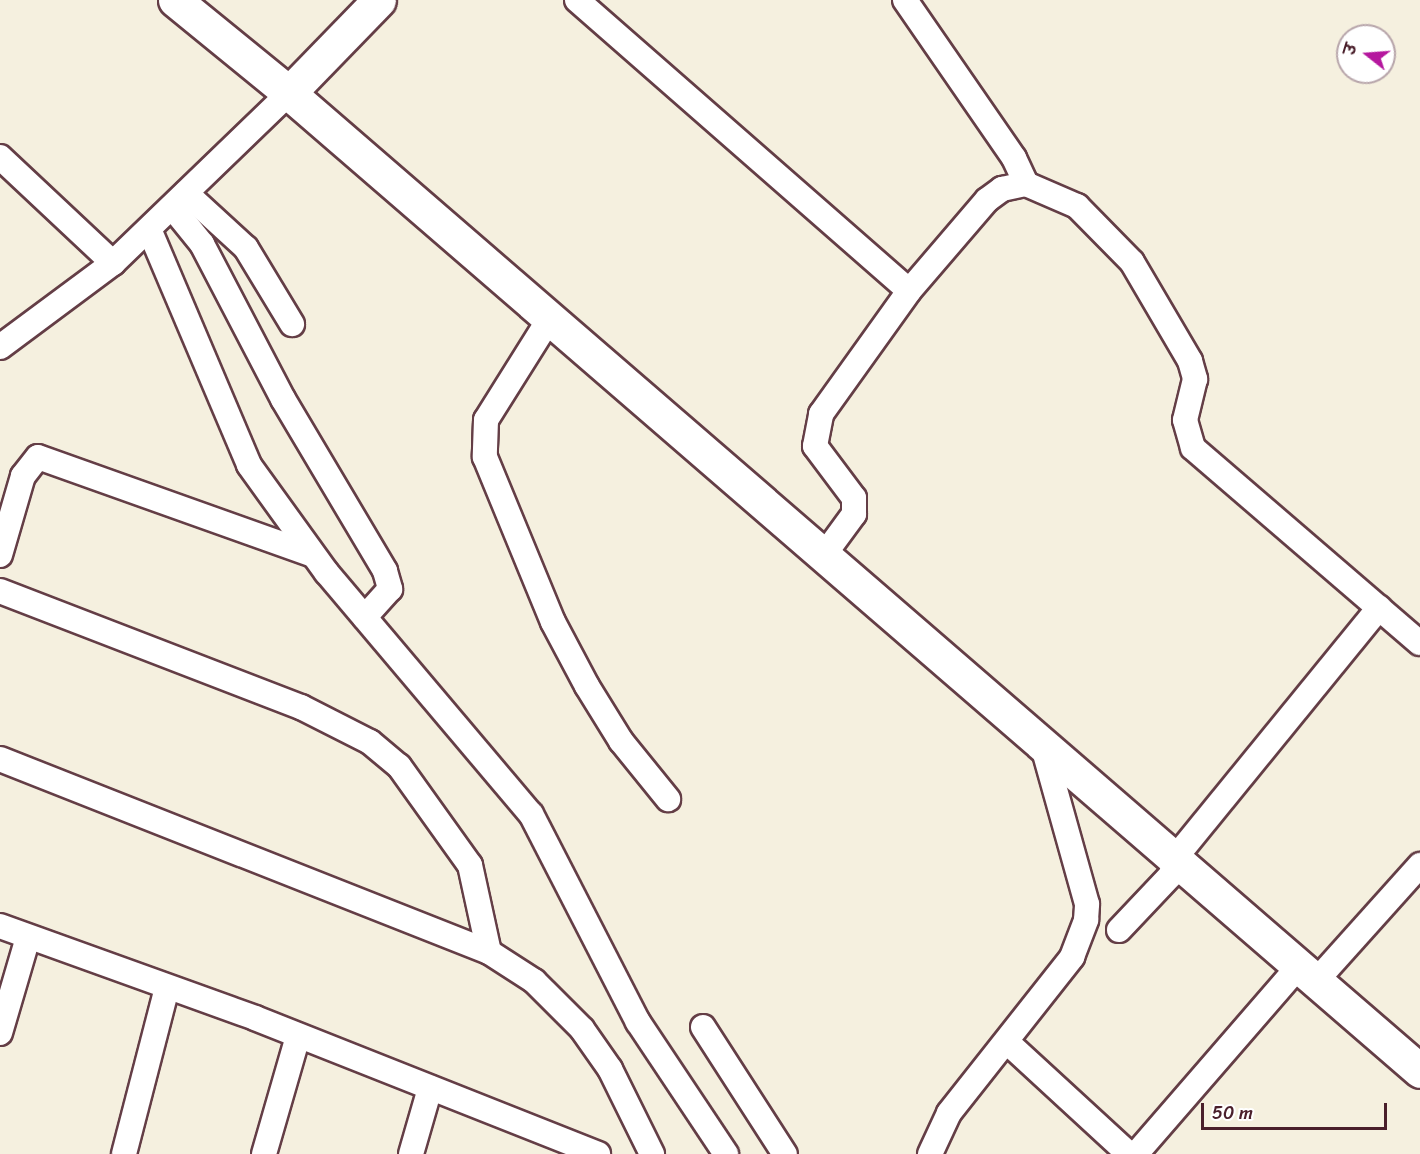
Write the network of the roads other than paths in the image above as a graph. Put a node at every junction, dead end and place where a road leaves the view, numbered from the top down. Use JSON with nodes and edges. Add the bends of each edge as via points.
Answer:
{"nodes":[{"id":1,"x":175,"y":0,"type":"edge"},
{"id":2,"x":379,"y":0,"type":"edge"},
{"id":3,"x":577,"y":0,"type":"edge"},
{"id":4,"x":905,"y":0,"type":"edge"},
{"id":5,"x":289,"y":93,"type":"junction"},
{"id":6,"x":0,"y":157,"type":"edge"},
{"id":7,"x":1026,"y":184,"type":"junction"},
{"id":8,"x":179,"y":200,"type":"junction"},
{"id":9,"x":149,"y":229,"type":"junction"},
{"id":10,"x":113,"y":263,"type":"junction"},
{"id":11,"x":909,"y":291,"type":"junction"},
{"id":12,"x":550,"y":318,"type":"junction"},
{"id":13,"x":292,"y":324,"type":"dead end"},
{"id":14,"x":0,"y":347,"type":"edge"},
{"id":15,"x":0,"y":555,"type":"edge"},
{"id":16,"x":313,"y":555,"type":"junction"},
{"id":17,"x":824,"y":555,"type":"junction"},
{"id":18,"x":0,"y":591,"type":"edge"},
{"id":19,"x":1379,"y":608,"type":"junction"},
{"id":20,"x":365,"y":617,"type":"junction"},
{"id":21,"x":1420,"y":643,"type":"edge"},
{"id":22,"x":1042,"y":743,"type":"junction"},
{"id":23,"x":0,"y":759,"type":"edge"},
{"id":24,"x":668,"y":799,"type":"dead end"},
{"id":25,"x":1175,"y":858,"type":"junction"},
{"id":26,"x":1420,"y":865,"type":"edge"},
{"id":27,"x":0,"y":926,"type":"edge"},
{"id":28,"x":1119,"y":930,"type":"dead end"},
{"id":29,"x":28,"y":937,"type":"junction"},
{"id":30,"x":489,"y":952,"type":"junction"},
{"id":31,"x":1307,"y":974,"type":"junction"},
{"id":32,"x":167,"y":988,"type":"junction"},
{"id":33,"x":703,"y":1027,"type":"dead end"},
{"id":34,"x":0,"y":1034,"type":"edge"},
{"id":35,"x":298,"y":1036,"type":"junction"},
{"id":36,"x":1008,"y":1042,"type":"junction"},
{"id":37,"x":1420,"y":1071,"type":"edge"},
{"id":38,"x":429,"y":1088,"type":"junction"},
{"id":39,"x":648,"y":1153,"type":"edge"},
{"id":40,"x":124,"y":1154,"type":"edge"},
{"id":41,"x":264,"y":1154,"type":"edge"},
{"id":42,"x":411,"y":1154,"type":"edge"},
{"id":43,"x":598,"y":1154,"type":"edge"},
{"id":44,"x":726,"y":1154,"type":"edge"},
{"id":45,"x":785,"y":1154,"type":"edge"},
{"id":46,"x":930,"y":1154,"type":"edge"},
{"id":47,"x":1129,"y":1154,"type":"edge"},
{"id":48,"x":1136,"y":1154,"type":"edge"}],
"edges":[{"from":1,"to":5,"type":"street"},
{"from":2,"to":5,"type":"street"},
{"from":3,"to":11,"type":"street"},
{"from":4,"to":7,"type":"street","via":[[1014,158]]},
{"from":5,"to":8,"type":"street"},
{"from":5,"to":12,"type":"street"},
{"from":6,"to":10,"type":"street"},
{"from":7,"to":11,"type":"street","via":[[1002,189],[987,200]]},
{"from":7,"to":19,"type":"street","via":[[1077,206],[1132,261],[1190,361],[1194,386],[1185,420],[1193,448]]},
{"from":8,"to":9,"type":"street"},
{"from":8,"to":13,"type":"street","via":[[246,248]]},
{"from":8,"to":20,"type":"street","via":[[283,399],[385,572],[390,589]]},
{"from":9,"to":10,"type":"street"},
{"from":9,"to":16,"type":"street","via":[[249,465]]},
{"from":10,"to":14,"type":"street"},
{"from":11,"to":17,"type":"street","via":[[821,414],[815,446],[854,498],[854,514]]},
{"from":12,"to":17,"type":"street"},
{"from":12,"to":24,"type":"street","via":[[486,420],[483,451],[553,622],[587,686],[621,741]]},
{"from":15,"to":16,"type":"street","via":[[23,476],[38,457]]},
{"from":16,"to":20,"type":"street"},
{"from":17,"to":22,"type":"street"},
{"from":18,"to":30,"type":"street","via":[[284,700],[370,742],[399,766],[470,865]]},
{"from":19,"to":21,"type":"street"},
{"from":19,"to":25,"type":"street"},
{"from":20,"to":44,"type":"street","via":[[531,814],[638,1022]]},
{"from":22,"to":25,"type":"street"},
{"from":22,"to":36,"type":"street","via":[[1087,904],[1086,920],[1072,957]]},
{"from":23,"to":30,"type":"street"},
{"from":25,"to":28,"type":"street","via":[[1170,875]]},
{"from":25,"to":31,"type":"street"},
{"from":26,"to":31,"type":"street"},
{"from":27,"to":29,"type":"street"},
{"from":29,"to":32,"type":"street"},
{"from":29,"to":34,"type":"street"},
{"from":30,"to":39,"type":"street","via":[[534,981],[582,1029],[610,1069]]},
{"from":31,"to":37,"type":"street"},
{"from":31,"to":48,"type":"street"},
{"from":32,"to":35,"type":"street"},
{"from":32,"to":40,"type":"street"},
{"from":33,"to":45,"type":"street"},
{"from":35,"to":38,"type":"street"},
{"from":35,"to":41,"type":"street"},
{"from":36,"to":46,"type":"street","via":[[949,1113]]},
{"from":36,"to":47,"type":"street"},
{"from":38,"to":42,"type":"street"},
{"from":38,"to":43,"type":"street"}]}
